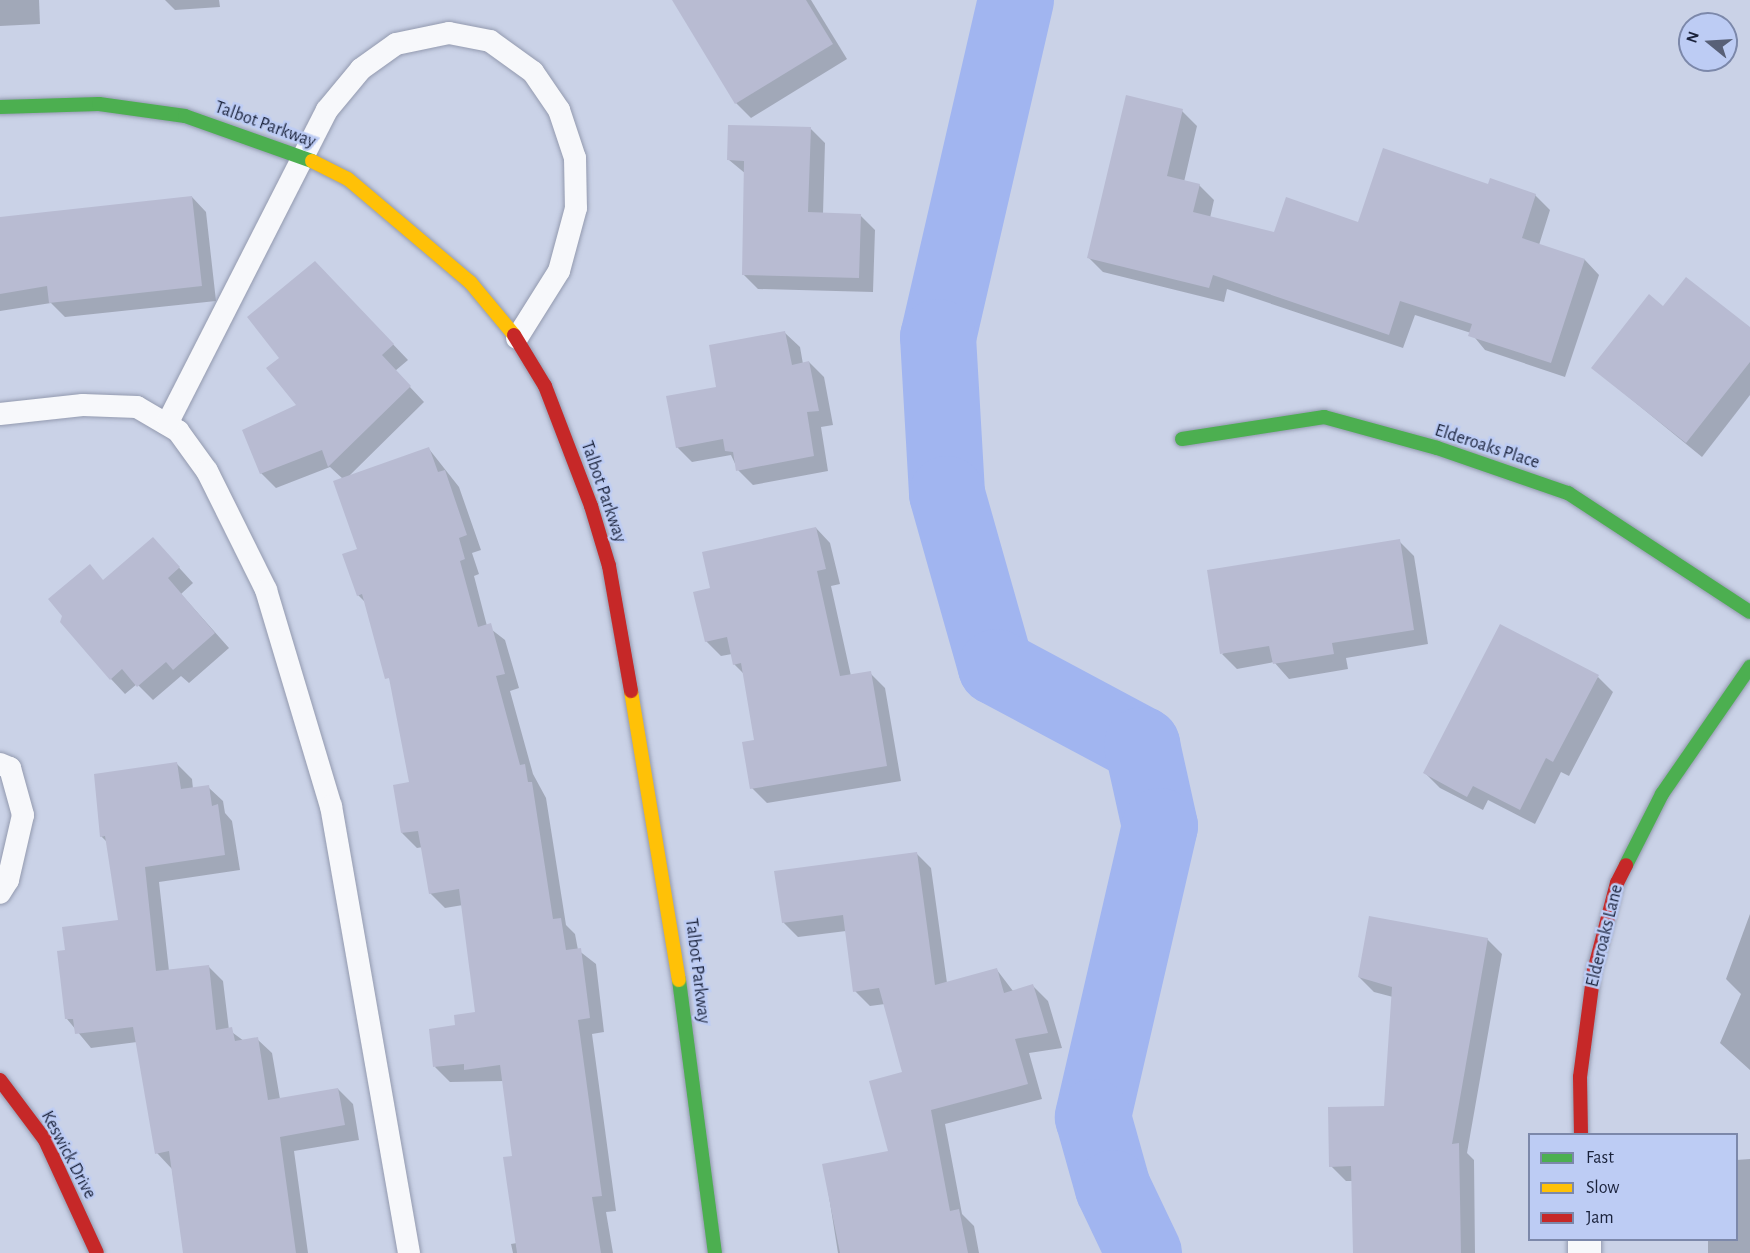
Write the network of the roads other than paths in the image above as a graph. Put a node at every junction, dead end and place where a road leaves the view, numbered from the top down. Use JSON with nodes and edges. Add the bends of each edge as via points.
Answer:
{"nodes":[{"id":1,"x":0,"y":107,"type":"edge"},
{"id":2,"x":304,"y":157,"type":"junction"},
{"id":3,"x":517,"y":338,"type":"junction"},
{"id":4,"x":0,"y":414,"type":"edge"},
{"id":5,"x":167,"y":424,"type":"junction"},
{"id":6,"x":1182,"y":439,"type":"dead end"},
{"id":7,"x":1750,"y":612,"type":"edge"},
{"id":8,"x":1750,"y":667,"type":"edge"},
{"id":9,"x":0,"y":764,"type":"edge"},
{"id":10,"x":0,"y":893,"type":"edge"},
{"id":11,"x":0,"y":1080,"type":"edge"},
{"id":12,"x":1581,"y":1133,"type":"edge"},
{"id":13,"x":97,"y":1253,"type":"edge"},
{"id":14,"x":409,"y":1253,"type":"edge"},
{"id":15,"x":715,"y":1253,"type":"edge"}],
"edges":[{"from":1,"to":2,"type":"street","name":"Talbot Parkway","via":[[99,104],[185,116]]},
{"from":2,"to":3,"type":"street","name":"Talbot Parkway","via":[[348,179],[470,282]]},
{"from":2,"to":3,"type":"lane","via":[[327,110],[361,69],[396,44],[449,33],[490,41],[533,72],[559,110],[575,158],[576,208],[559,271]]},
{"from":2,"to":5,"type":"lane"},
{"from":3,"to":15,"type":"street","name":"Talbot Parkway","via":[[545,386],[591,506],[609,566],[670,909]]},
{"from":4,"to":5,"type":"lane","via":[[83,405],[137,407]]},
{"from":5,"to":14,"type":"lane","via":[[178,431],[207,471],[266,590],[305,710],[331,806]]},
{"from":6,"to":7,"type":"street","name":"Elderoaks Place","via":[[1324,417],[1437,448],[1568,493]]},
{"from":8,"to":12,"type":"street","name":"Elderoaks Lane","via":[[1662,794],[1617,883],[1594,971],[1580,1077]]},
{"from":9,"to":10,"type":"lane","via":[[10,768],[23,815],[8,880]]},
{"from":11,"to":13,"type":"street","name":"Keswick Drive","via":[[45,1140]]}]}
